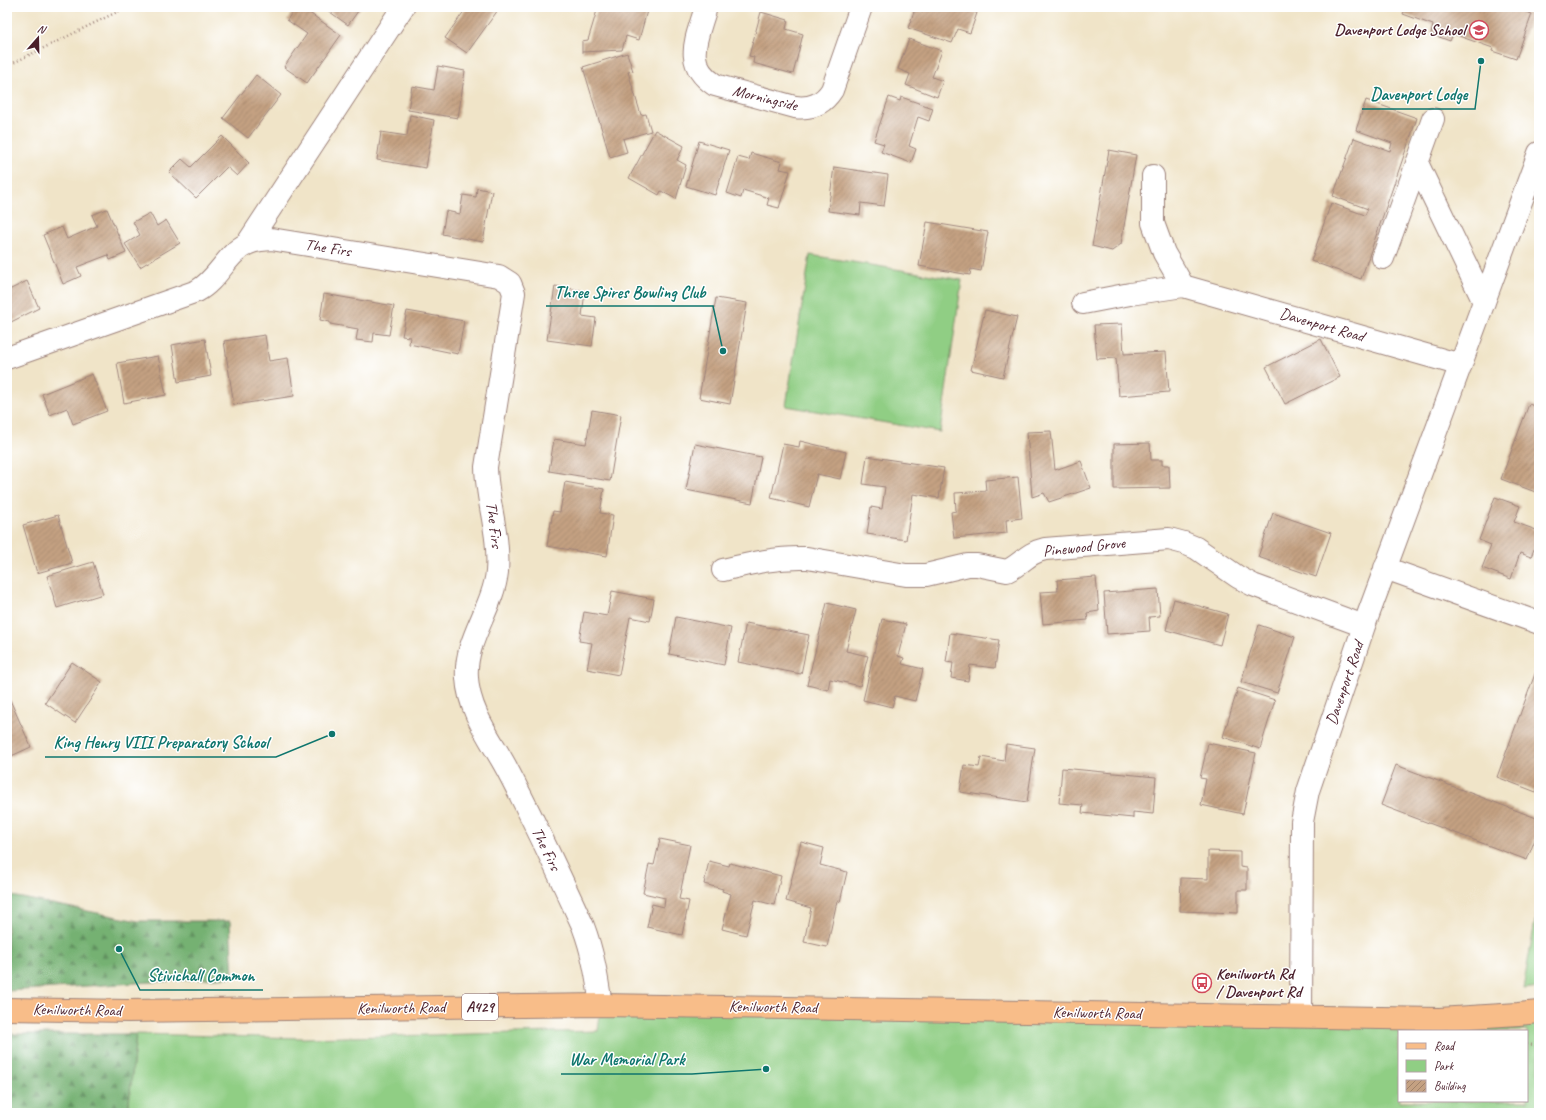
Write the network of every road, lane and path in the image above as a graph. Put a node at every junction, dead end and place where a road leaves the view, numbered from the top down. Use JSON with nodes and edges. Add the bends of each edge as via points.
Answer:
{"nodes":[{"id":1,"x":127,"y":7,"type":"edge"},
{"id":2,"x":403,"y":7,"type":"edge"},
{"id":3,"x":706,"y":7,"type":"edge"},
{"id":4,"x":861,"y":7,"type":"edge"},
{"id":5,"x":7,"y":66,"type":"edge"},
{"id":6,"x":1433,"y":119,"type":"dead end"},
{"id":7,"x":1539,"y":153,"type":"edge"},
{"id":8,"x":1417,"y":163,"type":"junction"},
{"id":9,"x":1153,"y":176,"type":"dead end"},
{"id":10,"x":247,"y":244,"type":"junction"},
{"id":11,"x":1383,"y":258,"type":"dead end"},
{"id":12,"x":1183,"y":286,"type":"junction"},
{"id":13,"x":1484,"y":302,"type":"junction"},
{"id":14,"x":1084,"y":303,"type":"dead end"},
{"id":15,"x":7,"y":358,"type":"edge"},
{"id":16,"x":1461,"y":364,"type":"junction"},
{"id":17,"x":1385,"y":568,"type":"junction"},
{"id":18,"x":723,"y":570,"type":"dead end"},
{"id":19,"x":1539,"y":622,"type":"edge"},
{"id":20,"x":1364,"y":626,"type":"junction"},
{"id":21,"x":601,"y":1005,"type":"junction"},
{"id":22,"x":7,"y":1009,"type":"edge"},
{"id":23,"x":1539,"y":1012,"type":"edge"},
{"id":24,"x":1301,"y":1016,"type":"junction"},
{"id":25,"x":1528,"y":1044,"type":"edge"},
{"id":26,"x":1539,"y":1046,"type":"edge"}],
"edges":[{"from":1,"to":5,"type":"path"},
{"from":2,"to":10,"type":"street","name":"The Firs"},
{"from":3,"to":4,"type":"street","name":"Morningside","via":[[694,49],[694,61],[706,79],[715,85],[804,108],[816,106],[832,90]]},
{"from":6,"to":8,"type":"street"},
{"from":7,"to":13,"type":"street","name":"Davenport Road"},
{"from":8,"to":11,"type":"street"},
{"from":8,"to":13,"type":"street"},
{"from":9,"to":12,"type":"street","via":[[1152,223],[1164,253]]},
{"from":10,"to":15,"type":"street","name":"The Firs","via":[[229,259],[212,281],[197,291]]},
{"from":10,"to":21,"type":"street","name":"The Firs","via":[[272,239],[413,261],[499,276],[505,278],[512,287],[514,293],[486,467],[497,538],[496,572],[487,609],[470,646],[467,684],[472,705],[480,722],[508,771],[583,926],[591,947]]},
{"from":12,"to":14,"type":"street","name":"Davenport Road"},
{"from":12,"to":16,"type":"street","name":"Davenport Road"},
{"from":13,"to":16,"type":"street","name":"Davenport Road"},
{"from":16,"to":17,"type":"street","name":"Davenport Road"},
{"from":17,"to":19,"type":"street"},
{"from":17,"to":20,"type":"street","name":"Davenport Road"},
{"from":18,"to":20,"type":"street","name":"Pinewood Grove","via":[[773,559],[807,558],[906,575],[926,575],[968,565],[1007,571],[1038,550],[1169,539],[1196,548],[1253,586]]},
{"from":20,"to":24,"type":"street","name":"Davenport Road","via":[[1308,791],[1302,822]]},
{"from":21,"to":22,"type":"main road","name":"Kenilworth Road","number":"A429","via":[[144,1011]]},
{"from":21,"to":24,"type":"main road","name":"Kenilworth Road","number":"A429"},
{"from":23,"to":24,"type":"main road","name":"Kenilworth Road","number":"A429","via":[[1439,1018]]},
{"from":25,"to":26,"type":"path"}]}
